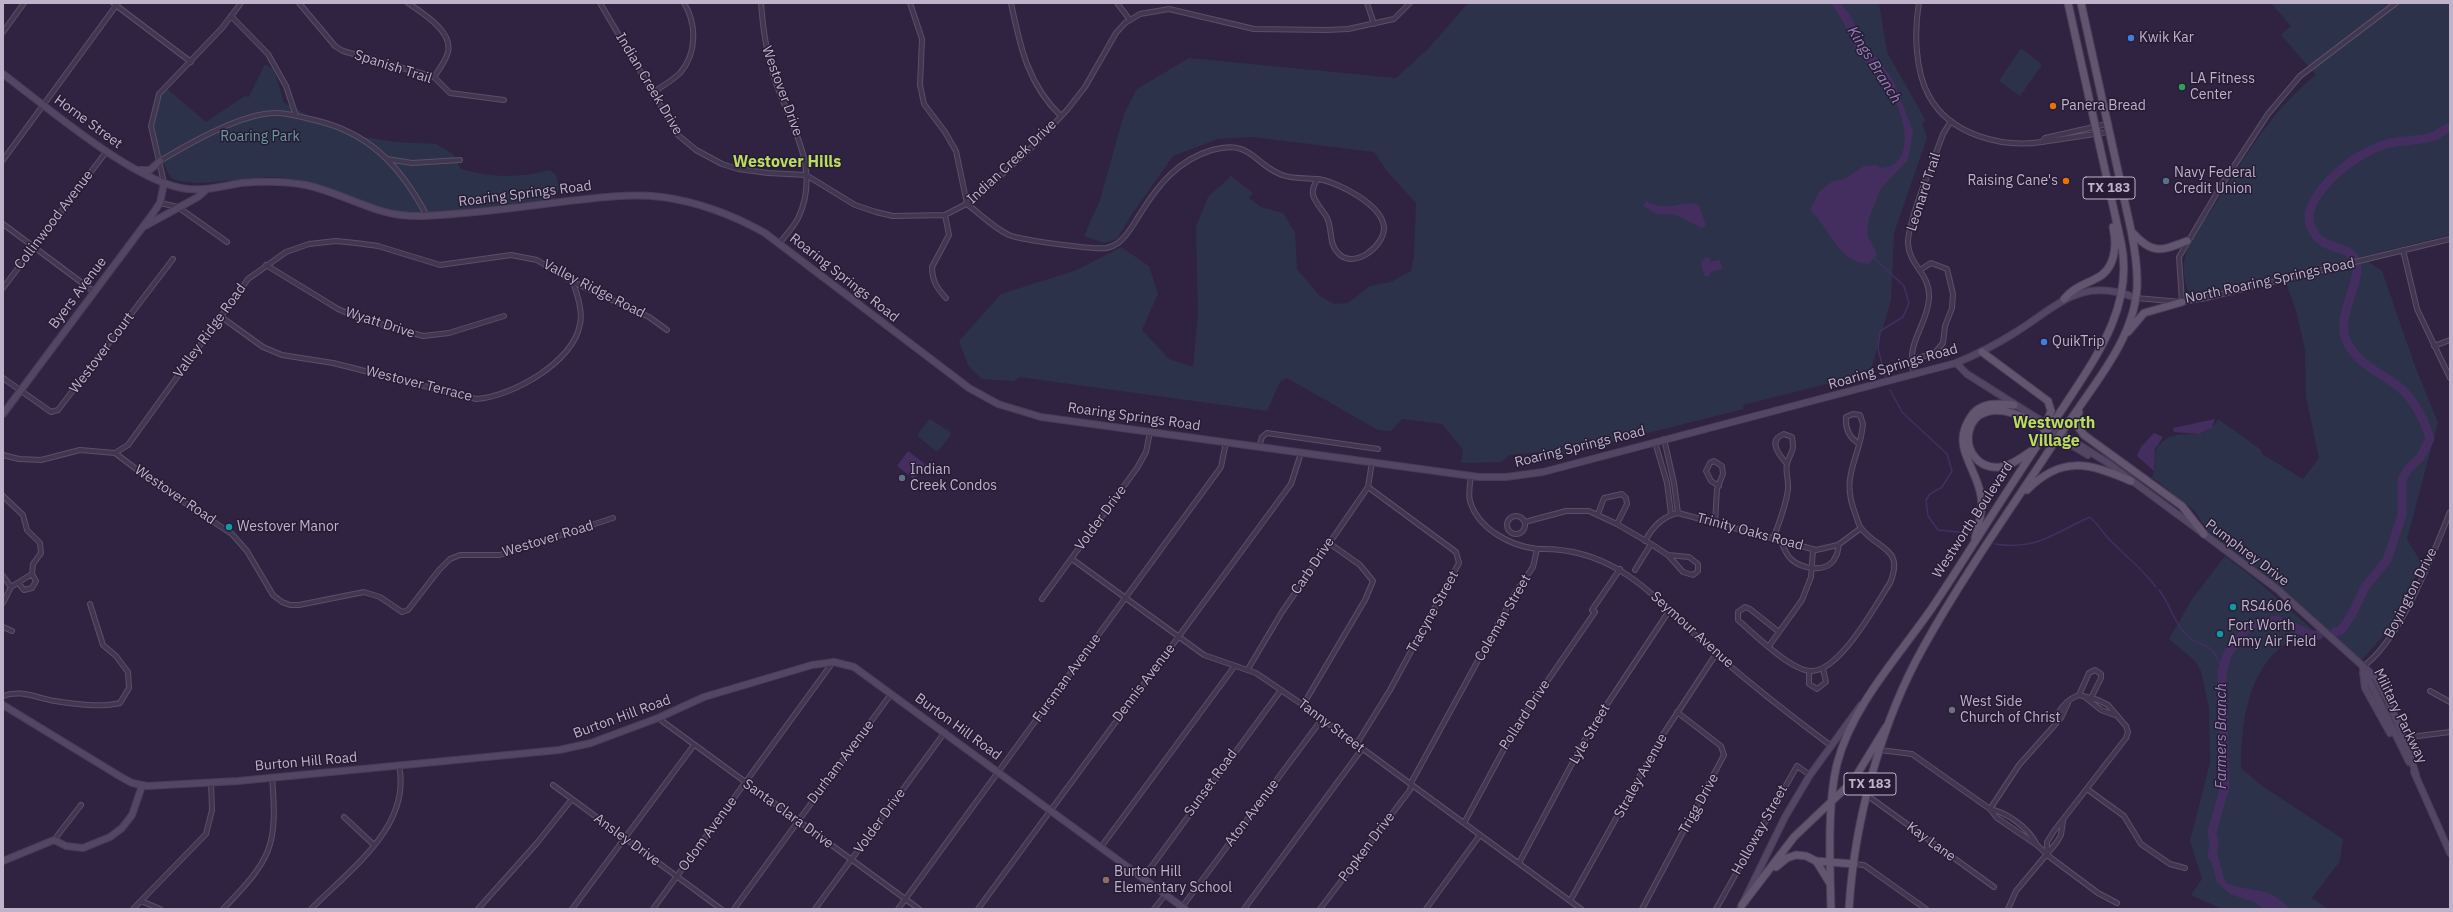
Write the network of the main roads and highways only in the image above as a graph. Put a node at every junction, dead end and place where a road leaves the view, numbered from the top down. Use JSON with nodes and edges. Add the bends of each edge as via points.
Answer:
{"nodes":[{"id":1,"x":2080,"y":3,"type":"edge"},
{"id":2,"x":2068,"y":4,"type":"edge"},
{"id":3,"x":2092,"y":56,"type":"junction"},
{"id":4,"x":2112,"y":199,"type":"junction"},
{"id":5,"x":2131,"y":230,"type":"junction"},
{"id":6,"x":2187,"y":241,"type":"road end"},
{"id":7,"x":2064,"y":299,"type":"road end"},
{"id":8,"x":2182,"y":302,"type":"road end"},
{"id":9,"x":2118,"y":347,"type":"junction"},
{"id":10,"x":1982,"y":352,"type":"road end"},
{"id":11,"x":2099,"y":353,"type":"junction"},
{"id":12,"x":2110,"y":360,"type":"junction"},
{"id":13,"x":2090,"y":390,"type":"junction"},
{"id":14,"x":2014,"y":404,"type":"road end"},
{"id":15,"x":2029,"y":420,"type":"road end"},
{"id":16,"x":2039,"y":443,"type":"junction"},
{"id":17,"x":2035,"y":449,"type":"junction"},
{"id":18,"x":2131,"y":480,"type":"road end"},
{"id":19,"x":2017,"y":500,"type":"junction"},
{"id":20,"x":2204,"y":534,"type":"road end"},
{"id":21,"x":1973,"y":545,"type":"junction"},
{"id":22,"x":1957,"y":569,"type":"junction"},
{"id":23,"x":1967,"y":575,"type":"junction"},
{"id":24,"x":1919,"y":626,"type":"junction"},
{"id":25,"x":1931,"y":634,"type":"junction"},
{"id":26,"x":1892,"y":716,"type":"junction"},
{"id":27,"x":1833,"y":800,"type":"junction"},
{"id":28,"x":1816,"y":860,"type":"junction"},
{"id":29,"x":1831,"y":863,"type":"junction"},
{"id":30,"x":1854,"y":864,"type":"junction"},
{"id":31,"x":1766,"y":874,"type":"junction"},
{"id":32,"x":1831,"y":886,"type":"junction"},
{"id":33,"x":1741,"y":907,"type":"edge"},
{"id":34,"x":1831,"y":909,"type":"edge"},
{"id":35,"x":1849,"y":909,"type":"edge"}],
"edges":[{"from":1,"to":3,"type":"main road","name":"Westworth Boulevard","number":"TX 183"},
{"from":2,"to":3,"type":"main road","via":[[2075,4],[2078,8],[2086,46]]},
{"from":2,"to":4,"type":"main road","name":"Westworth Boulevard","number":"TX 183"},
{"from":3,"to":5,"type":"main road","name":"Westworth Boulevard","number":"TX 183"},
{"from":4,"to":7,"type":"main road","via":[[2110,208],[2116,245],[2111,262],[2097,279],[2072,290]]},
{"from":4,"to":11,"type":"main road","name":"Westworth Boulevard","number":"TX 183","via":[[2122,246],[2122,292],[2116,315]]},
{"from":5,"to":6,"type":"main road","via":[[2147,247],[2155,250],[2166,249]]},
{"from":5,"to":9,"type":"main road","name":"Westworth Boulevard","number":"TX 183","via":[[2137,264],[2136,298]]},
{"from":8,"to":9,"type":"main road","via":[[2144,313]]},
{"from":9,"to":12,"type":"main road","name":"Westworth Boulevard","number":"TX 183"},
{"from":10,"to":16,"type":"main road","bridge":true,"via":[[2048,401],[2051,411]]},
{"from":11,"to":12,"type":"main road"},
{"from":11,"to":16,"type":"main road","name":"Westworth Boulevard","number":"TX 183","bridge":true},
{"from":12,"to":13,"type":"main road","name":"Westworth Boulevard","number":"TX 183"},
{"from":13,"to":19,"type":"main road","name":"Westworth Boulevard","number":"TX 183","bridge":true},
{"from":13,"to":20,"type":"main road","via":[[2076,419],[2079,429],[2182,506]]},
{"from":14,"to":21,"type":"main road","via":[[1984,405],[1972,414],[1963,428],[1963,446],[1981,496],[1980,519]]},
{"from":15,"to":17,"type":"main road","via":[[2012,411],[1999,409],[1986,412],[1975,418],[1969,430],[1968,445],[1975,457],[1994,467],[2014,462]]},
{"from":16,"to":17,"type":"main road","name":"Westworth Boulevard","number":"TX 183"},
{"from":17,"to":21,"type":"main road","name":"Westworth Boulevard","number":"TX 183"},
{"from":18,"to":19,"type":"main road","via":[[2104,470],[2071,464],[2045,475]]},
{"from":19,"to":23,"type":"main road","name":"Westworth Boulevard","number":"TX 183"},
{"from":21,"to":22,"type":"main road","name":"Westworth Boulevard","number":"TX 183"},
{"from":22,"to":23,"type":"main road"},
{"from":22,"to":24,"type":"main road","name":"Westworth Boulevard","number":"TX 183"},
{"from":23,"to":25,"type":"main road","name":"Westworth Boulevard","number":"TX 183"},
{"from":24,"to":25,"type":"main road"},
{"from":24,"to":27,"type":"main road","name":"Westworth Boulevard","number":"TX 183","via":[[1872,692],[1844,745],[1835,775]]},
{"from":25,"to":26,"type":"main road","name":"Westworth Boulevard","number":"TX 183","via":[[1914,664]]},
{"from":26,"to":27,"type":"main road","via":[[1860,770]]},
{"from":26,"to":30,"type":"main road","name":"Westworth Boulevard","number":"TX 183","via":[[1868,796]]},
{"from":27,"to":29,"type":"main road","name":"Westworth Boulevard","number":"TX 183"},
{"from":27,"to":31,"type":"main road","via":[[1794,837]]},
{"from":28,"to":29,"type":"main road"},
{"from":28,"to":31,"type":"main road","via":[[1796,855],[1787,858]]},
{"from":28,"to":32,"type":"main road"},
{"from":29,"to":30,"type":"main road"},
{"from":29,"to":32,"type":"main road","name":"Westworth Boulevard","number":"TX 183"},
{"from":30,"to":35,"type":"main road","name":"Westworth Boulevard","number":"TX 183"},
{"from":31,"to":33,"type":"main road"},
{"from":32,"to":34,"type":"main road","name":"Westworth Boulevard","number":"TX 183"}]}
